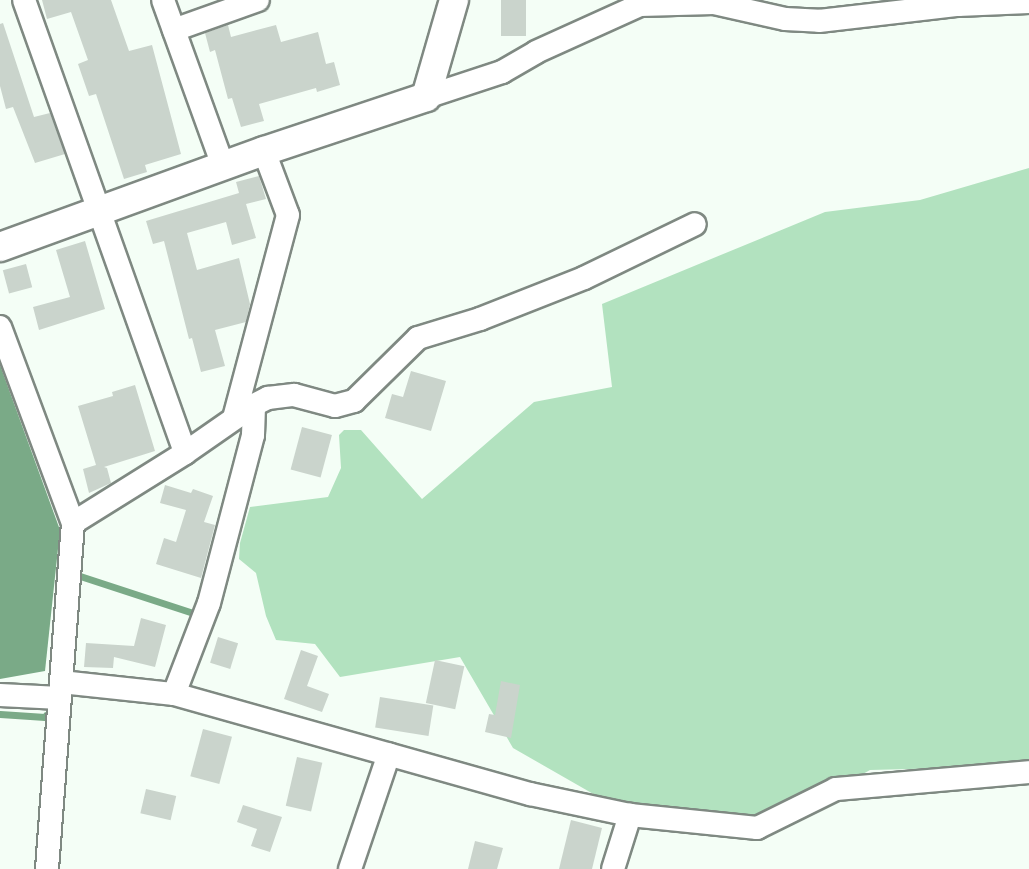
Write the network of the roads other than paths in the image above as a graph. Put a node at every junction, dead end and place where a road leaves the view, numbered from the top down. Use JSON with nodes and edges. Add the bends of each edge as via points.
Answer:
{"nodes":[{"id":1,"x":24,"y":0,"type":"edge"},
{"id":2,"x":163,"y":0,"type":"edge"},
{"id":3,"x":258,"y":0,"type":"edge"},
{"id":4,"x":454,"y":0,"type":"edge"},
{"id":5,"x":671,"y":2,"type":"edge"},
{"id":6,"x":958,"y":2,"type":"edge"},
{"id":7,"x":1029,"y":2,"type":"edge"},
{"id":8,"x":174,"y":30,"type":"junction"},
{"id":9,"x":426,"y":97,"type":"junction"},
{"id":10,"x":264,"y":151,"type":"junction"},
{"id":11,"x":223,"y":166,"type":"junction"},
{"id":12,"x":100,"y":211,"type":"junction"},
{"id":13,"x":695,"y":224,"type":"dead end"},
{"id":14,"x":0,"y":247,"type":"edge"},
{"id":15,"x":0,"y":327,"type":"edge"},
{"id":16,"x":254,"y":405,"type":"junction"},
{"id":17,"x":234,"y":418,"type":"junction"},
{"id":18,"x":186,"y":453,"type":"junction"},
{"id":19,"x":73,"y":524,"type":"junction"},
{"id":20,"x":60,"y":690,"type":"junction"},
{"id":21,"x":174,"y":694,"type":"junction"},
{"id":22,"x":0,"y":695,"type":"edge"},
{"id":23,"x":389,"y":754,"type":"junction"},
{"id":24,"x":1029,"y":771,"type":"edge"},
{"id":25,"x":630,"y":814,"type":"junction"},
{"id":26,"x":47,"y":869,"type":"edge"},
{"id":27,"x":350,"y":869,"type":"edge"},
{"id":28,"x":612,"y":869,"type":"edge"}],
"edges":[{"from":1,"to":12,"type":"street"},
{"from":2,"to":8,"type":"street"},
{"from":3,"to":8,"type":"street"},
{"from":4,"to":9,"type":"street"},
{"from":5,"to":6,"type":"street","via":[[714,3],[803,21]]},
{"from":5,"to":9,"type":"street","via":[[640,5],[536,52],[502,72]]},
{"from":6,"to":7,"type":"street"},
{"from":8,"to":11,"type":"street"},
{"from":9,"to":10,"type":"street"},
{"from":10,"to":11,"type":"street"},
{"from":10,"to":17,"type":"street","via":[[288,215]]},
{"from":11,"to":12,"type":"street"},
{"from":12,"to":14,"type":"street"},
{"from":12,"to":18,"type":"street"},
{"from":13,"to":16,"type":"street","via":[[584,278],[480,319],[418,338],[354,401],[335,406],[294,395],[268,398]]},
{"from":15,"to":19,"type":"street"},
{"from":16,"to":17,"type":"street"},
{"from":16,"to":21,"type":"street","via":[[253,435],[209,603]]},
{"from":17,"to":18,"type":"street"},
{"from":18,"to":19,"type":"street"},
{"from":19,"to":20,"type":"street"},
{"from":20,"to":21,"type":"street"},
{"from":20,"to":22,"type":"street"},
{"from":20,"to":26,"type":"street"},
{"from":21,"to":23,"type":"street"},
{"from":23,"to":25,"type":"street","via":[[530,794]]},
{"from":23,"to":27,"type":"street"},
{"from":24,"to":25,"type":"street","via":[[836,789],[757,828]]},
{"from":25,"to":28,"type":"street"}]}
